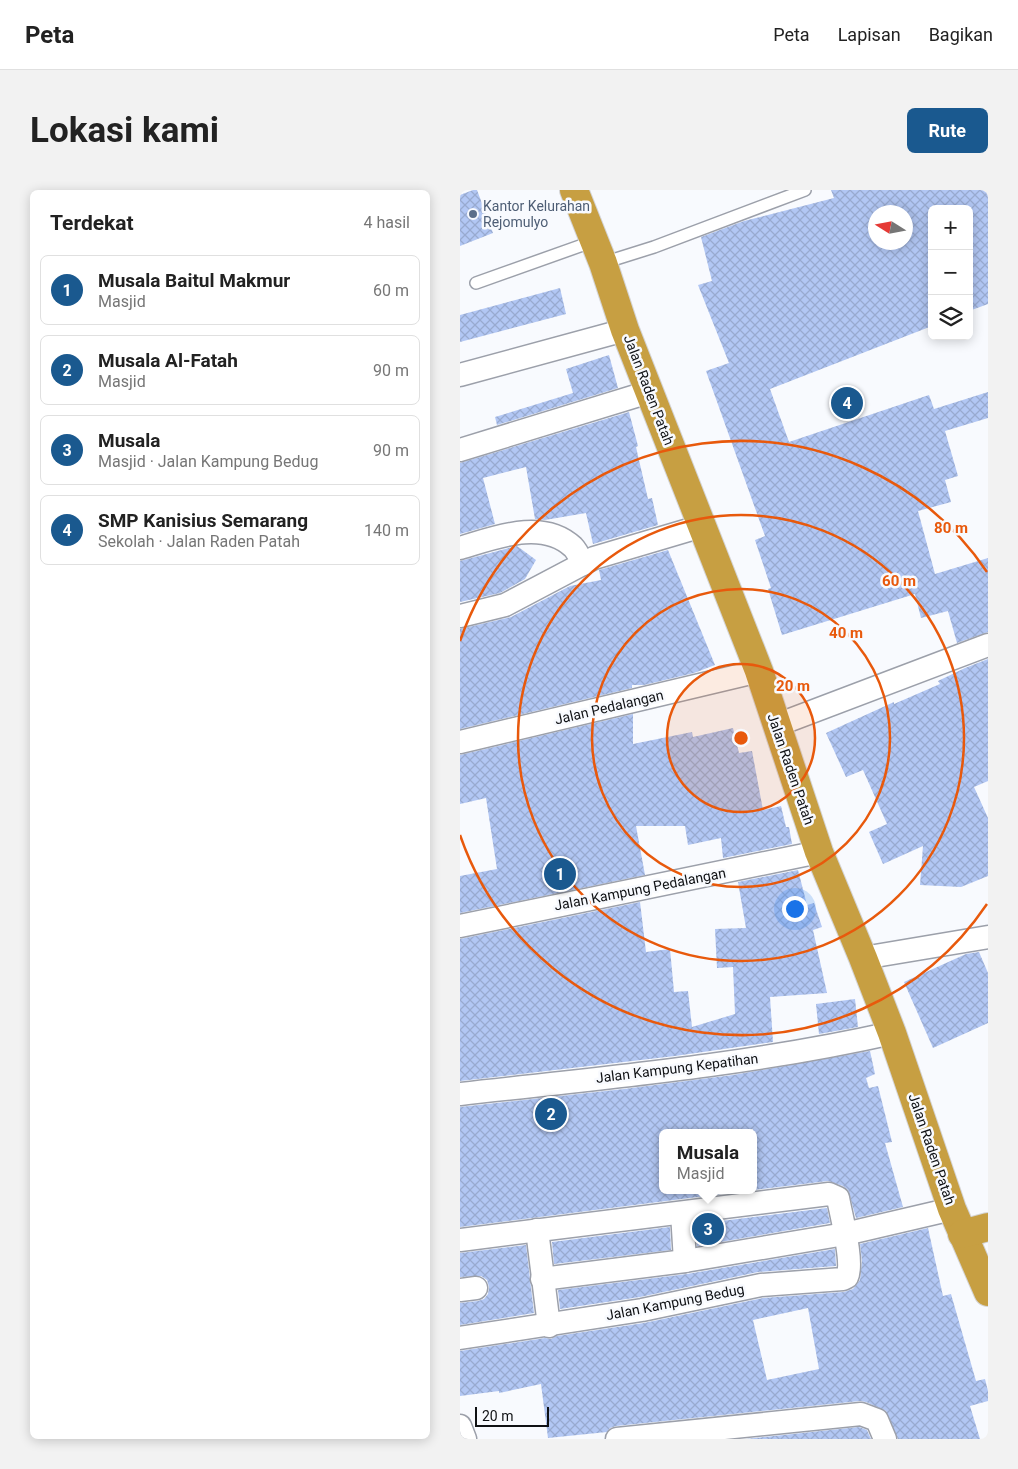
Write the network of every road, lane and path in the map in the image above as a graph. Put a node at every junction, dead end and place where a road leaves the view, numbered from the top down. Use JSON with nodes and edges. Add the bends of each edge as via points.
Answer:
{"nodes":[{"id":1,"x":574,"y":190,"type":"edge"},
{"id":2,"x":804,"y":190,"type":"edge"},
{"id":3,"x":598,"y":252,"type":"junction"},
{"id":4,"x":476,"y":283,"type":"dead end"},
{"id":5,"x":625,"y":330,"type":"junction"},
{"id":6,"x":460,"y":375,"type":"edge"},
{"id":7,"x":649,"y":392,"type":"junction"},
{"id":8,"x":460,"y":450,"type":"edge"},
{"id":9,"x":702,"y":526,"type":"junction"},
{"id":10,"x":460,"y":548,"type":"edge"},
{"id":11,"x":583,"y":564,"type":"junction"},
{"id":12,"x":460,"y":616,"type":"edge"},
{"id":13,"x":988,"y":645,"type":"edge"},
{"id":14,"x":759,"y":671,"type":"junction"},
{"id":15,"x":776,"y":725,"type":"junction"},
{"id":16,"x":460,"y":742,"type":"edge"},
{"id":17,"x":819,"y":852,"type":"junction"},
{"id":18,"x":460,"y":926,"type":"edge"},
{"id":19,"x":988,"y":937,"type":"edge"},
{"id":20,"x":863,"y":958,"type":"junction"},
{"id":21,"x":892,"y":1034,"type":"junction"},
{"id":22,"x":460,"y":1094,"type":"edge"},
{"id":23,"x":952,"y":1209,"type":"junction"},
{"id":24,"x":682,"y":1213,"type":"junction"},
{"id":25,"x":988,"y":1227,"type":"edge"},
{"id":26,"x":538,"y":1230,"type":"junction"},
{"id":27,"x":845,"y":1234,"type":"junction"},
{"id":28,"x":962,"y":1234,"type":"junction"},
{"id":29,"x":460,"y":1240,"type":"edge"},
{"id":30,"x":685,"y":1261,"type":"junction"},
{"id":31,"x":542,"y":1279,"type":"junction"},
{"id":32,"x":988,"y":1292,"type":"edge"},
{"id":33,"x":549,"y":1326,"type":"junction"},
{"id":34,"x":460,"y":1338,"type":"edge"},
{"id":35,"x":460,"y":1426,"type":"edge"},
{"id":36,"x":466,"y":1439,"type":"edge"},
{"id":37,"x":617,"y":1439,"type":"edge"},
{"id":38,"x":885,"y":1439,"type":"edge"}],
"edges":[{"from":1,"to":3,"type":"highway","name":"Jalan Raden Patah"},
{"from":2,"to":3,"type":"lane","via":[[654,247]]},
{"from":3,"to":4,"type":"lane"},
{"from":3,"to":5,"type":"highway","name":"Jalan Raden Patah"},
{"from":5,"to":6,"type":"street"},
{"from":5,"to":7,"type":"highway","name":"Jalan Raden Patah"},
{"from":7,"to":8,"type":"street"},
{"from":7,"to":9,"type":"highway","name":"Jalan Raden Patah"},
{"from":9,"to":11,"type":"street"},
{"from":9,"to":14,"type":"highway","name":"Jalan Raden Patah"},
{"from":10,"to":11,"type":"street","via":[[507,534],[535,532],[562,539],[574,548]]},
{"from":11,"to":12,"type":"street","via":[[505,605]]},
{"from":13,"to":15,"type":"street"},
{"from":14,"to":15,"type":"highway","name":"Jalan Raden Patah"},
{"from":14,"to":16,"type":"street","name":"Jalan Pedalangan"},
{"from":15,"to":17,"type":"highway","name":"Jalan Raden Patah"},
{"from":17,"to":18,"type":"street","name":"Jalan Kampung Pedalangan"},
{"from":17,"to":20,"type":"highway","name":"Jalan Raden Patah"},
{"from":19,"to":20,"type":"street"},
{"from":20,"to":21,"type":"highway","name":"Jalan Raden Patah"},
{"from":21,"to":22,"type":"street","name":"Jalan Kampung Kepatihan","via":[[686,1068]]},
{"from":21,"to":23,"type":"highway","name":"Jalan Raden Patah"},
{"from":23,"to":27,"type":"street"},
{"from":23,"to":28,"type":"highway","name":"Jalan Raden Patah"},
{"from":24,"to":26,"type":"street","name":"Jalan Kampung Bedug"},
{"from":24,"to":27,"type":"street","name":"Jalan Kampung Bedug","via":[[833,1195],[838,1198]]},
{"from":24,"to":30,"type":"street"},
{"from":25,"to":28,"type":"highway"},
{"from":26,"to":29,"type":"street","name":"Jalan Kampung Bedug"},
{"from":26,"to":31,"type":"street"},
{"from":27,"to":30,"type":"street"},
{"from":27,"to":33,"type":"street","name":"Jalan Kampung Bedug","via":[[850,1268],[843,1279],[761,1285]]},
{"from":28,"to":32,"type":"highway","name":"Jalan Raden Patah"},
{"from":30,"to":31,"type":"street"},
{"from":31,"to":33,"type":"street"},
{"from":33,"to":34,"type":"street","name":"Jalan Kampung Bedug"},
{"from":35,"to":36,"type":"street"},
{"from":37,"to":38,"type":"street","via":[[862,1414],[877,1420]]}]}
